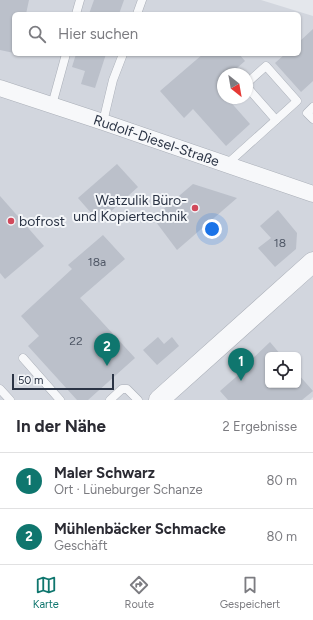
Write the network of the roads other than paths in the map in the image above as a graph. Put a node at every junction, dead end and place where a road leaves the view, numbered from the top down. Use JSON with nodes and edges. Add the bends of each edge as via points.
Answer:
{"nodes":[{"id":1,"x":80,"y":0,"type":"edge"},
{"id":2,"x":142,"y":0,"type":"edge"},
{"id":3,"x":77,"y":12,"type":"edge"},
{"id":4,"x":138,"y":12,"type":"edge"},
{"id":5,"x":65,"y":56,"type":"edge"},
{"id":6,"x":122,"y":56,"type":"edge"},
{"id":7,"x":253,"y":78,"type":"edge"},
{"id":8,"x":0,"y":88,"type":"edge"},
{"id":9,"x":253,"y":94,"type":"edge"},
{"id":10,"x":52,"y":105,"type":"junction"},
{"id":11,"x":313,"y":107,"type":"edge"},
{"id":12,"x":313,"y":119,"type":"edge"},
{"id":13,"x":276,"y":120,"type":"junction"},
{"id":14,"x":103,"y":122,"type":"junction"},
{"id":15,"x":226,"y":165,"type":"junction"},
{"id":16,"x":313,"y":194,"type":"edge"},
{"id":17,"x":313,"y":262,"type":"edge"},
{"id":18,"x":23,"y":358,"type":"dead end"},
{"id":19,"x":0,"y":389,"type":"edge"},
{"id":20,"x":10,"y":400,"type":"edge"},
{"id":21,"x":60,"y":400,"type":"edge"},
{"id":22,"x":110,"y":400,"type":"edge"},
{"id":23,"x":138,"y":400,"type":"edge"},
{"id":24,"x":159,"y":400,"type":"edge"}],
"edges":[{"from":1,"to":3,"type":"lane"},
{"from":2,"to":4,"type":"lane"},
{"from":5,"to":10,"type":"lane"},
{"from":6,"to":14,"type":"lane","via":[[113,80]]},
{"from":7,"to":13,"type":"lane","via":[[266,66],[297,101]]},
{"from":8,"to":10,"type":"street","name":"Rudolf-Diesel-Straße"},
{"from":9,"to":13,"type":"lane"},
{"from":10,"to":14,"type":"street","name":"Rudolf-Diesel-Straße"},
{"from":11,"to":12,"type":"lane","via":[[307,112]]},
{"from":13,"to":15,"type":"lane"},
{"from":14,"to":15,"type":"street","name":"Rudolf-Diesel-Straße"},
{"from":15,"to":16,"type":"street","name":"Rudolf-Diesel-Straße"},
{"from":17,"to":24,"type":"street"},
{"from":18,"to":21,"type":"lane"},
{"from":19,"to":20,"type":"lane"},
{"from":22,"to":23,"type":"lane","via":[[122,389],[127,388]]}]}
